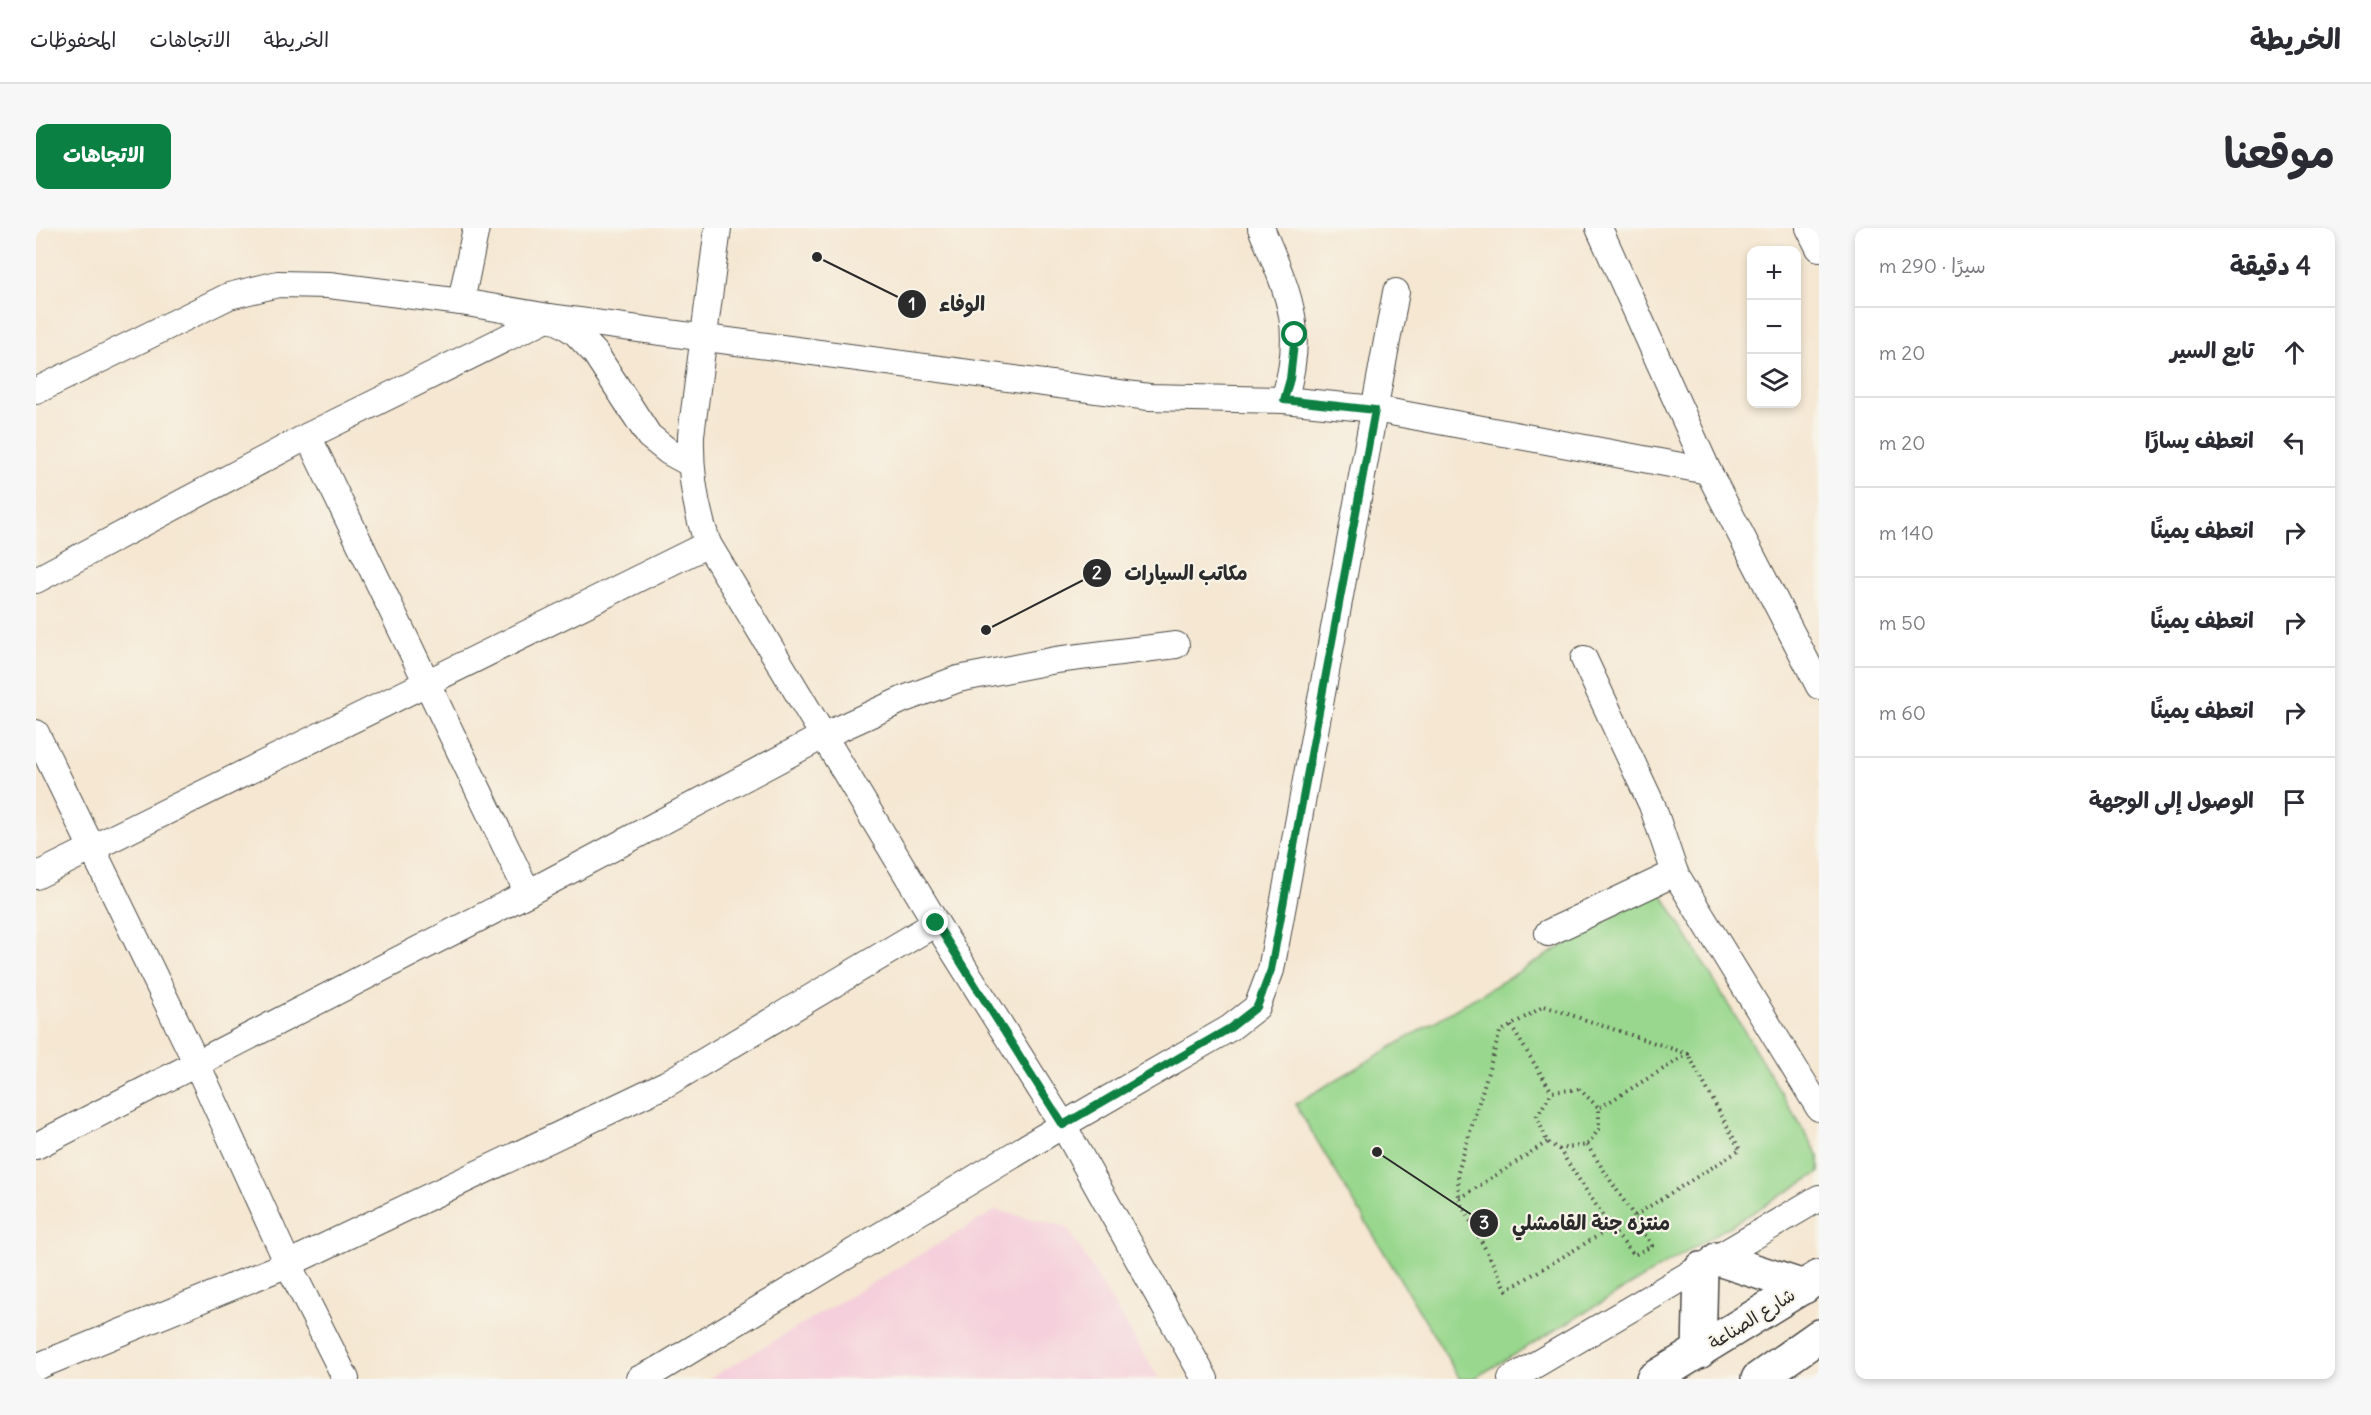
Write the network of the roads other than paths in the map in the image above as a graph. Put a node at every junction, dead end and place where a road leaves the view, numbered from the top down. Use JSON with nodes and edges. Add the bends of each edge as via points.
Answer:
{"nodes":[{"id":1,"x":476,"y":228,"type":"edge"},
{"id":2,"x":718,"y":228,"type":"edge"},
{"id":3,"x":1262,"y":228,"type":"edge"},
{"id":4,"x":1599,"y":228,"type":"edge"},
{"id":5,"x":1809,"y":228,"type":"edge"},
{"id":6,"x":1819,"y":248,"type":"edge"},
{"id":7,"x":1396,"y":292,"type":"dead end"},
{"id":8,"x":461,"y":302,"type":"junction"},
{"id":9,"x":549,"y":317,"type":"junction"},
{"id":10,"x":704,"y":338,"type":"junction"},
{"id":11,"x":36,"y":391,"type":"edge"},
{"id":12,"x":1284,"y":400,"type":"junction"},
{"id":13,"x":1375,"y":410,"type":"junction"},
{"id":14,"x":308,"y":436,"type":"junction"},
{"id":15,"x":691,"y":464,"type":"junction"},
{"id":16,"x":1708,"y":471,"type":"junction"},
{"id":17,"x":708,"y":544,"type":"junction"},
{"id":18,"x":36,"y":580,"type":"edge"},
{"id":19,"x":1176,"y":645,"type":"dead end"},
{"id":20,"x":1584,"y":659,"type":"dead end"},
{"id":21,"x":426,"y":683,"type":"junction"},
{"id":22,"x":1819,"y":686,"type":"edge"},
{"id":23,"x":36,"y":733,"type":"edge"},
{"id":24,"x":823,"y":736,"type":"junction"},
{"id":25,"x":93,"y":849,"type":"junction"},
{"id":26,"x":1674,"y":873,"type":"junction"},
{"id":27,"x":36,"y":876,"type":"edge"},
{"id":28,"x":528,"y":893,"type":"junction"},
{"id":29,"x":936,"y":923,"type":"junction"},
{"id":30,"x":1548,"y":933,"type":"dead end"},
{"id":31,"x":196,"y":1062,"type":"junction"},
{"id":32,"x":1819,"y":1108,"type":"edge"},
{"id":33,"x":1063,"y":1125,"type":"junction"},
{"id":34,"x":36,"y":1146,"type":"edge"},
{"id":35,"x":1819,"y":1198,"type":"edge"},
{"id":36,"x":288,"y":1264,"type":"junction"},
{"id":37,"x":1709,"y":1264,"type":"junction"},
{"id":38,"x":1811,"y":1282,"type":"edge"},
{"id":39,"x":1819,"y":1336,"type":"edge"},
{"id":40,"x":1699,"y":1352,"type":"junction"},
{"id":41,"x":36,"y":1367,"type":"edge"},
{"id":42,"x":346,"y":1379,"type":"edge"},
{"id":43,"x":639,"y":1379,"type":"edge"},
{"id":44,"x":1205,"y":1379,"type":"edge"},
{"id":45,"x":1511,"y":1379,"type":"edge"},
{"id":46,"x":1653,"y":1379,"type":"edge"},
{"id":47,"x":1758,"y":1379,"type":"edge"}],
"edges":[{"from":1,"to":8,"type":"street"},
{"from":2,"to":10,"type":"street"},
{"from":3,"to":12,"type":"street","via":[[1288,292],[1292,313],[1294,357]]},
{"from":4,"to":16,"type":"street"},
{"from":5,"to":6,"type":"street"},
{"from":7,"to":13,"type":"street"},
{"from":8,"to":9,"type":"street"},
{"from":8,"to":11,"type":"street","via":[[303,284],[253,289]]},
{"from":9,"to":10,"type":"street"},
{"from":9,"to":14,"type":"street"},
{"from":9,"to":15,"type":"street","via":[[576,333],[590,347],[649,436]]},
{"from":10,"to":12,"type":"street","via":[[1149,397]]},
{"from":10,"to":15,"type":"street"},
{"from":12,"to":13,"type":"street"},
{"from":13,"to":16,"type":"street"},
{"from":13,"to":33,"type":"street","via":[[1271,970],[1257,1007],[1230,1028]]},
{"from":14,"to":18,"type":"street"},
{"from":14,"to":21,"type":"street"},
{"from":15,"to":17,"type":"street","via":[[698,517]]},
{"from":16,"to":22,"type":"street"},
{"from":17,"to":21,"type":"street"},
{"from":17,"to":24,"type":"street"},
{"from":19,"to":24,"type":"street","via":[[1056,660],[958,679]]},
{"from":20,"to":26,"type":"street","via":[[1652,805]]},
{"from":21,"to":25,"type":"street"},
{"from":21,"to":28,"type":"street"},
{"from":23,"to":25,"type":"street"},
{"from":24,"to":28,"type":"street"},
{"from":24,"to":29,"type":"street"},
{"from":25,"to":27,"type":"street"},
{"from":25,"to":31,"type":"street"},
{"from":26,"to":30,"type":"street"},
{"from":26,"to":32,"type":"street"},
{"from":28,"to":31,"type":"street"},
{"from":29,"to":33,"type":"street"},
{"from":29,"to":36,"type":"street","via":[[666,1084]]},
{"from":31,"to":34,"type":"street"},
{"from":31,"to":36,"type":"street"},
{"from":33,"to":43,"type":"street"},
{"from":33,"to":44,"type":"street"},
{"from":35,"to":37,"type":"street"},
{"from":36,"to":41,"type":"street"},
{"from":36,"to":42,"type":"street"},
{"from":37,"to":38,"type":"street"},
{"from":37,"to":40,"type":"street"},
{"from":37,"to":45,"type":"street"},
{"from":38,"to":40,"type":"street","name":"شارع الصناعة"},
{"from":39,"to":47,"type":"street"},
{"from":40,"to":46,"type":"street","name":"شارع الصناعة"}]}
